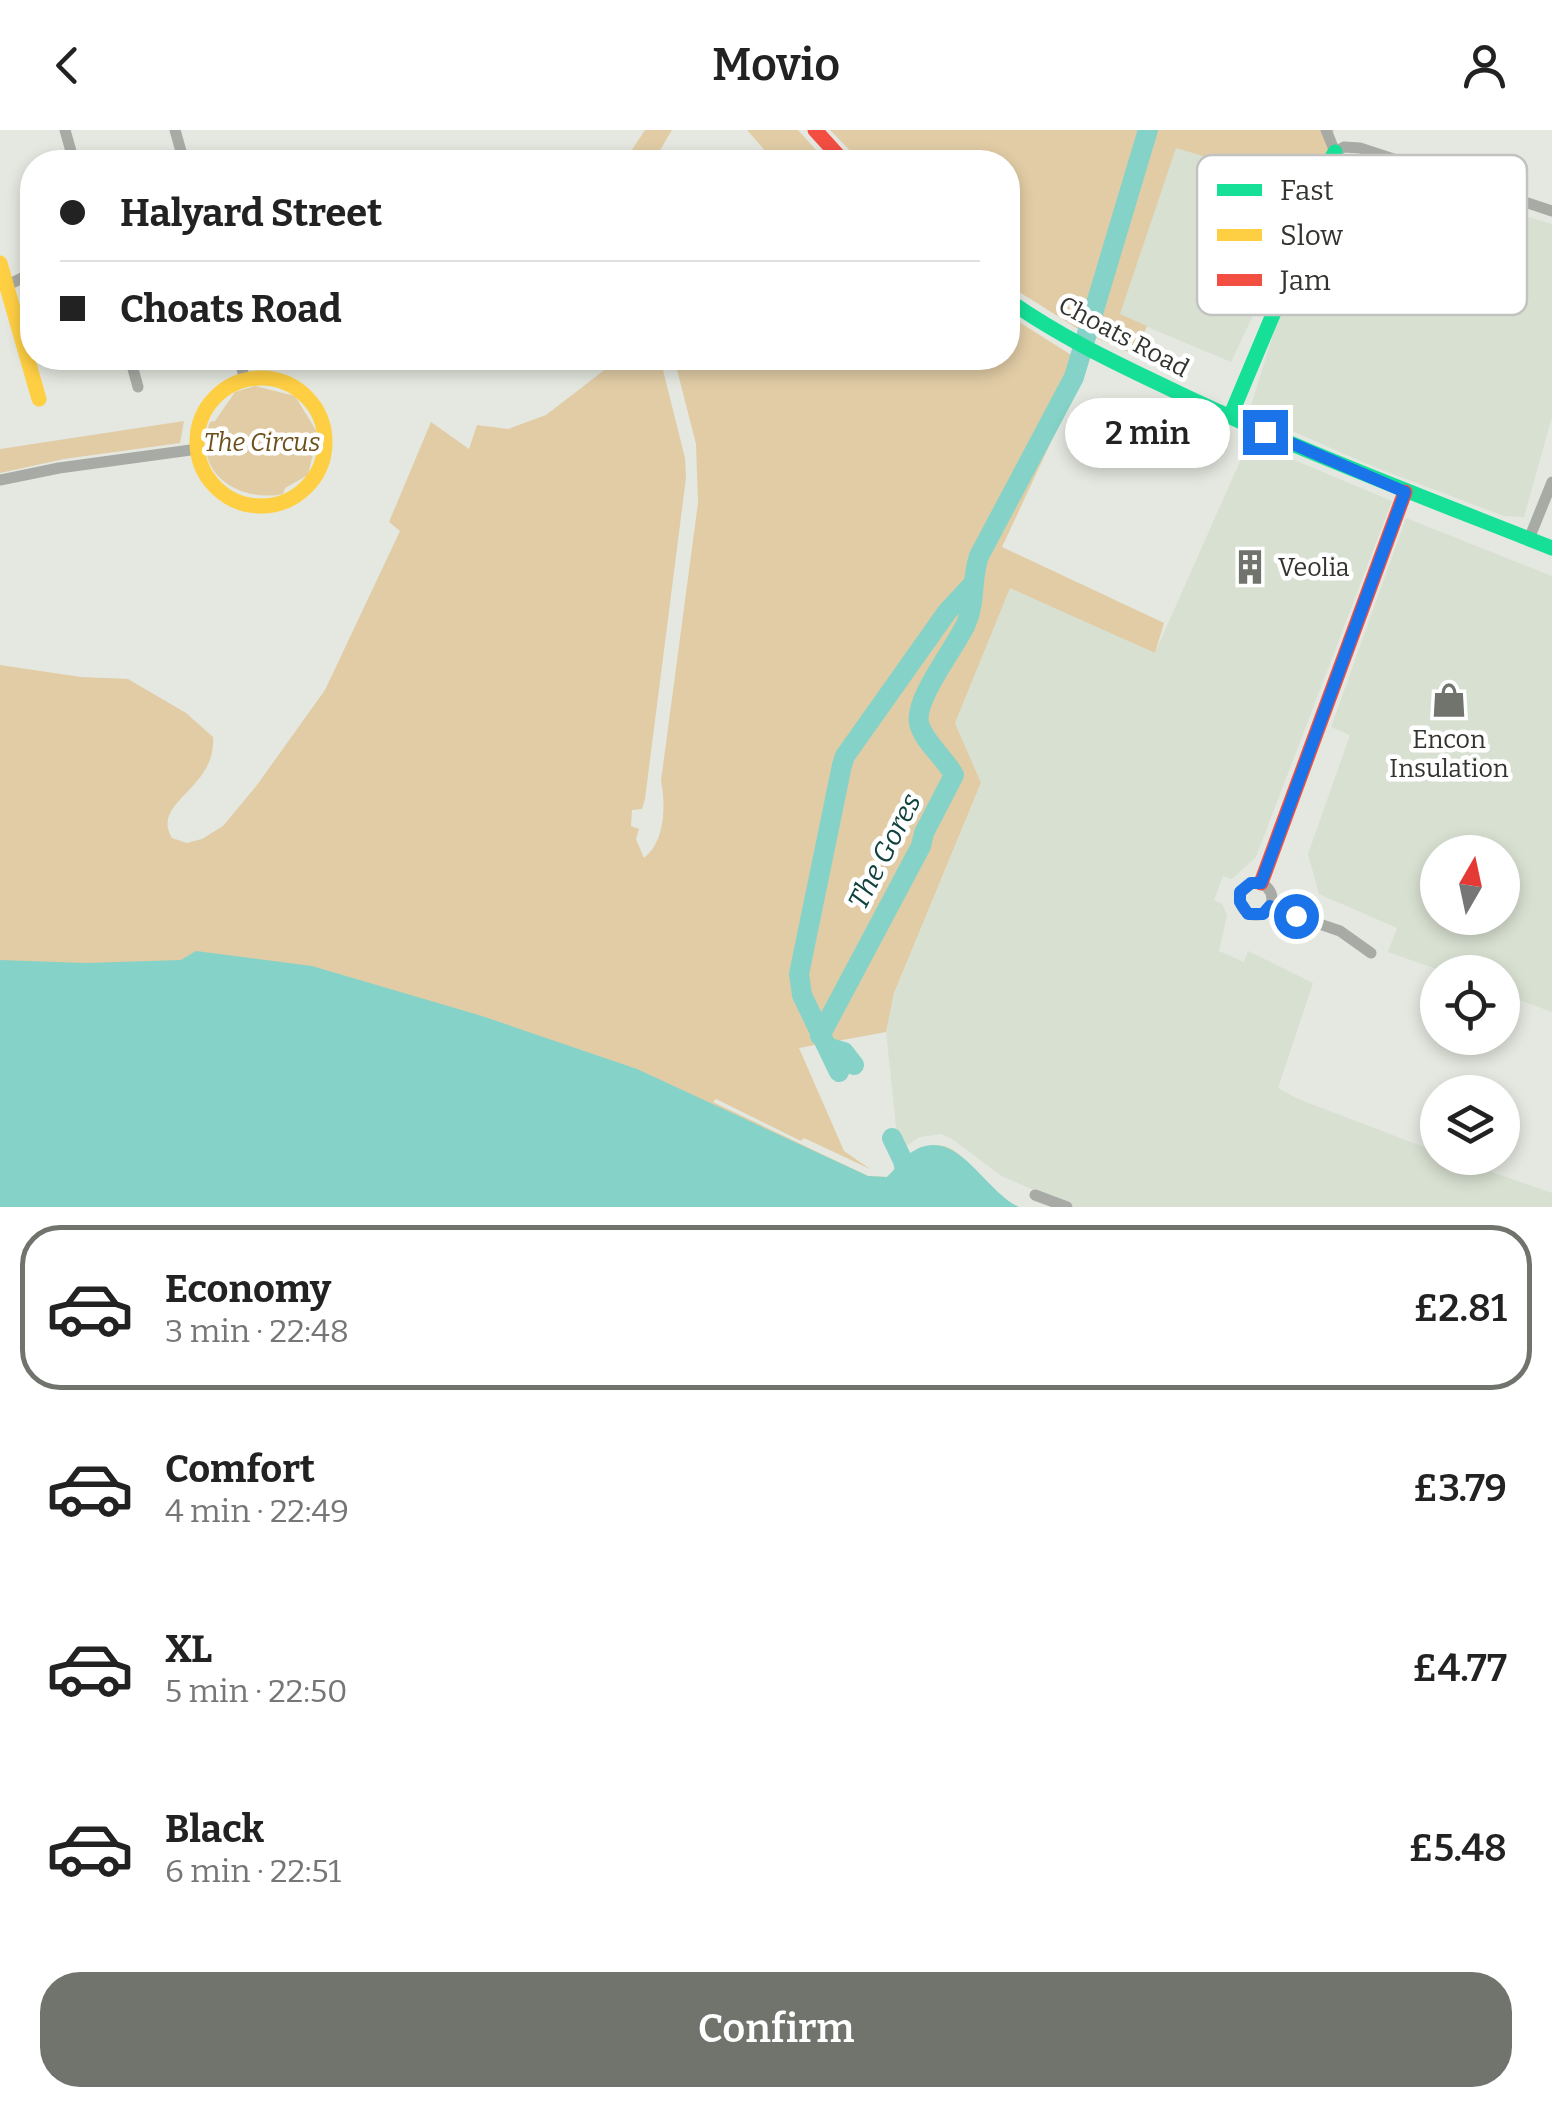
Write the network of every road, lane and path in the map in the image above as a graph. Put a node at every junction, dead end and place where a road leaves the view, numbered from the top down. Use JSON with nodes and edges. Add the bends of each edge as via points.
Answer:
{"nodes":[{"id":1,"x":815,"y":130,"type":"edge"},
{"id":2,"x":1326,"y":130,"type":"edge"},
{"id":3,"x":833,"y":150,"type":"edge"},
{"id":4,"x":1335,"y":152,"type":"junction"},
{"id":5,"x":1333,"y":155,"type":"edge"},
{"id":6,"x":1381,"y":155,"type":"edge"},
{"id":7,"x":1527,"y":203,"type":"edge"},
{"id":8,"x":1552,"y":211,"type":"edge"},
{"id":9,"x":0,"y":264,"type":"edge"},
{"id":10,"x":20,"y":280,"type":"edge"},
{"id":11,"x":6,"y":286,"type":"junction"},
{"id":12,"x":1020,"y":308,"type":"edge"},
{"id":13,"x":1273,"y":315,"type":"edge"},
{"id":14,"x":20,"y":335,"type":"edge"},
{"id":15,"x":30,"y":370,"type":"edge"},
{"id":16,"x":133,"y":370,"type":"edge"},
{"id":17,"x":242,"y":370,"type":"edge"},
{"id":18,"x":245,"y":380,"type":"junction"},
{"id":19,"x":138,"y":387,"type":"dead end"},
{"id":20,"x":38,"y":399,"type":"dead end"},
{"id":21,"x":1230,"y":418,"type":"junction"},
{"id":22,"x":198,"y":448,"type":"junction"},
{"id":23,"x":0,"y":480,"type":"edge"},
{"id":24,"x":1552,"y":482,"type":"edge"},
{"id":25,"x":1405,"y":492,"type":"junction"},
{"id":26,"x":1529,"y":539,"type":"junction"},
{"id":27,"x":1552,"y":548,"type":"edge"},
{"id":28,"x":1261,"y":883,"type":"junction"},
{"id":29,"x":1270,"y":906,"type":"junction"},
{"id":30,"x":1371,"y":953,"type":"dead end"},
{"id":31,"x":1035,"y":1195,"type":"dead end"},
{"id":32,"x":1067,"y":1207,"type":"edge"}],
"edges":[{"from":1,"to":3,"type":"street"},
{"from":2,"to":4,"type":"street"},
{"from":4,"to":5,"type":"street"},
{"from":4,"to":6,"type":"street","via":[[1360,148]]},
{"from":7,"to":8,"type":"street"},
{"from":9,"to":11,"type":"street"},
{"from":10,"to":11,"type":"street"},
{"from":11,"to":14,"type":"street"},
{"from":12,"to":21,"type":"street","name":"Choats Road"},
{"from":13,"to":21,"type":"street"},
{"from":15,"to":20,"type":"street"},
{"from":16,"to":19,"type":"street"},
{"from":17,"to":18,"type":"street"},
{"from":18,"to":22,"type":"street","via":[[214,398],[198,430]]},
{"from":18,"to":22,"type":"street","via":[[282,381],[312,403],[326,438],[314,478],[281,503],[244,503],[212,483]]},
{"from":21,"to":25,"type":"street","name":"Choats Road"},
{"from":22,"to":23,"type":"street"},
{"from":24,"to":26,"type":"street"},
{"from":25,"to":26,"type":"street","name":"Choats Road"},
{"from":25,"to":28,"type":"street"},
{"from":26,"to":27,"type":"street","name":"Choats Road"},
{"from":28,"to":29,"type":"street","via":[[1270,890]]},
{"from":28,"to":29,"type":"street","via":[[1240,892],[1246,918]]},
{"from":29,"to":30,"type":"street","via":[[1340,931]]},
{"from":31,"to":32,"type":"street"}]}
